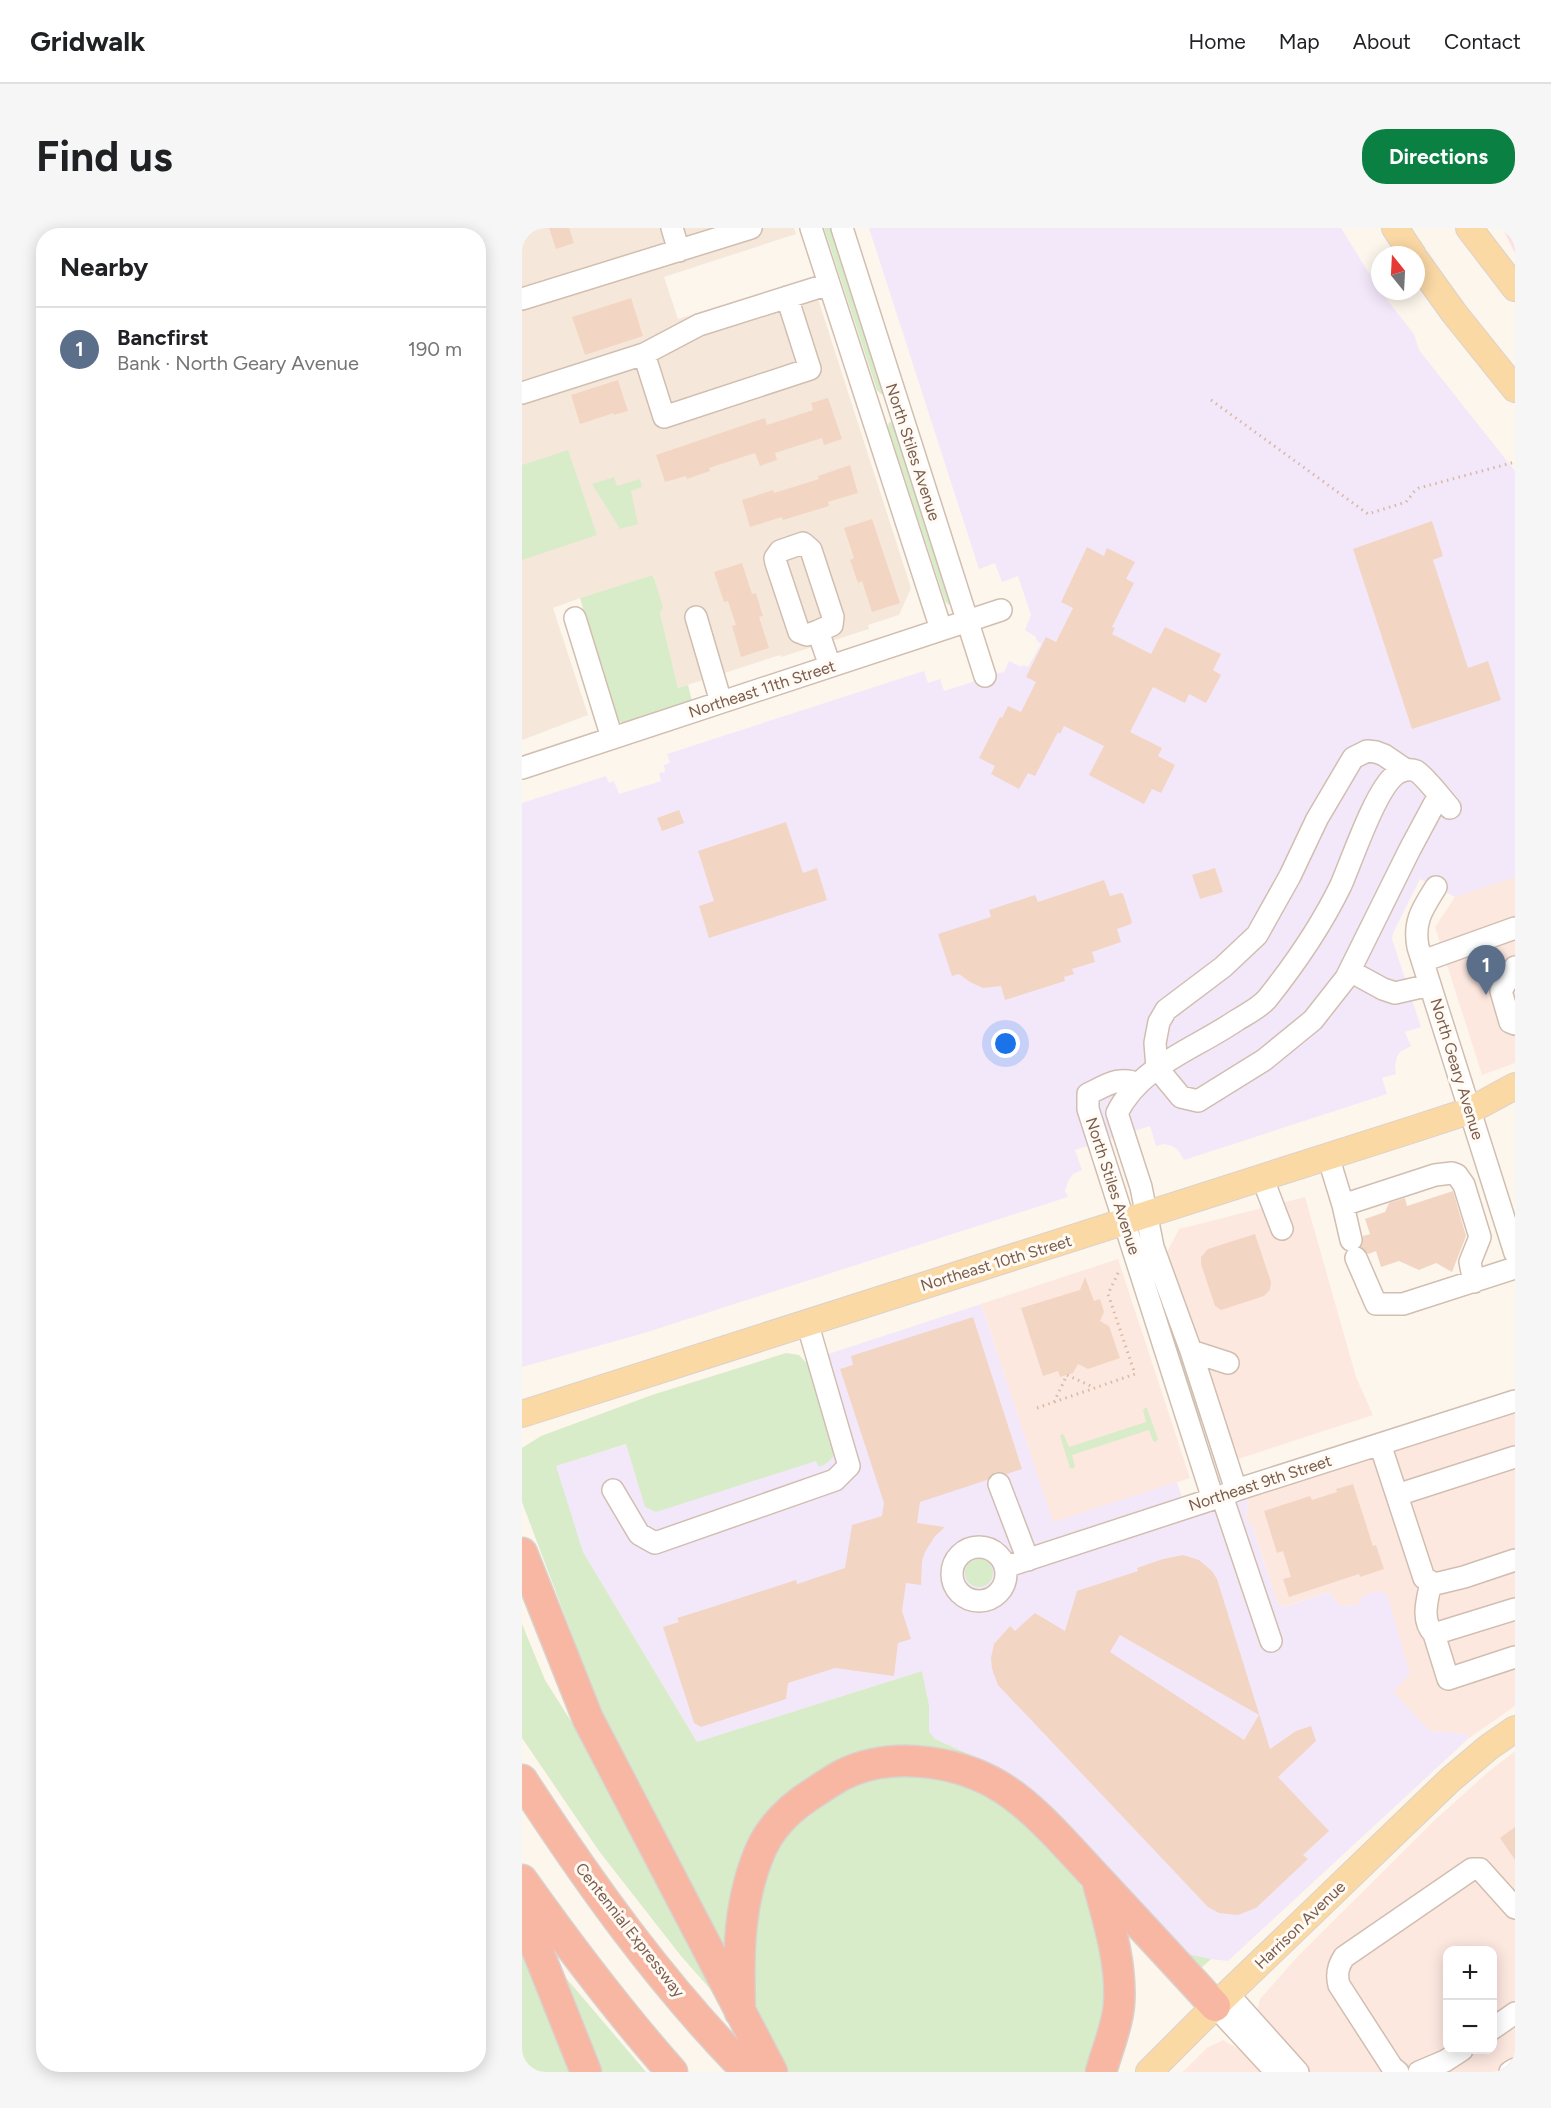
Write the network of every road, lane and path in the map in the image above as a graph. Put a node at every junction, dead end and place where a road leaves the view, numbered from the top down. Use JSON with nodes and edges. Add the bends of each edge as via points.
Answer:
{"nodes":[{"id":1,"x":672,"y":228,"type":"edge"},
{"id":2,"x":751,"y":228,"type":"edge"},
{"id":3,"x":811,"y":228,"type":"edge"},
{"id":4,"x":842,"y":228,"type":"edge"},
{"id":5,"x":1395,"y":228,"type":"edge"},
{"id":6,"x":1469,"y":228,"type":"edge"},
{"id":7,"x":1407,"y":246,"type":"edge"},
{"id":8,"x":679,"y":251,"type":"junction"},
{"id":9,"x":1425,"y":273,"type":"edge"},
{"id":10,"x":830,"y":284,"type":"junction"},
{"id":11,"x":1515,"y":288,"type":"edge"},
{"id":12,"x":787,"y":297,"type":"junction"},
{"id":13,"x":522,"y":299,"type":"edge"},
{"id":14,"x":644,"y":354,"type":"junction"},
{"id":15,"x":1515,"y":389,"type":"edge"},
{"id":16,"x":522,"y":393,"type":"edge"},
{"id":17,"x":1211,"y":400,"type":"dead end"},
{"id":18,"x":896,"y":401,"type":"junction"},
{"id":19,"x":870,"y":409,"type":"junction"},
{"id":20,"x":1515,"y":462,"type":"edge"},
{"id":21,"x":1001,"y":610,"type":"dead end"},
{"id":22,"x":696,"y":617,"type":"dead end"},
{"id":23,"x":575,"y":618,"type":"dead end"},
{"id":24,"x":968,"y":620,"type":"junction"},
{"id":25,"x":941,"y":629,"type":"junction"},
{"id":26,"x":818,"y":631,"type":"dead end"},
{"id":27,"x":830,"y":666,"type":"junction"},
{"id":28,"x":985,"y":676,"type":"dead end"},
{"id":29,"x":721,"y":702,"type":"junction"},
{"id":30,"x":612,"y":738,"type":"junction"},
{"id":31,"x":522,"y":768,"type":"edge"},
{"id":32,"x":1406,"y":770,"type":"junction"},
{"id":33,"x":1436,"y":887,"type":"dead end"},
{"id":34,"x":1514,"y":932,"type":"edge"},
{"id":35,"x":1423,"y":961,"type":"junction"},
{"id":36,"x":1515,"y":967,"type":"edge"},
{"id":37,"x":1350,"y":971,"type":"junction"},
{"id":38,"x":1430,"y":985,"type":"junction"},
{"id":39,"x":1515,"y":1024,"type":"edge"},
{"id":40,"x":1158,"y":1068,"type":"junction"},
{"id":41,"x":1137,"y":1084,"type":"junction"},
{"id":42,"x":1515,"y":1086,"type":"edge"},
{"id":43,"x":1515,"y":1106,"type":"edge"},
{"id":44,"x":1470,"y":1111,"type":"junction"},
{"id":45,"x":1328,"y":1156,"type":"junction"},
{"id":46,"x":1263,"y":1177,"type":"junction"},
{"id":47,"x":1491,"y":1177,"type":"junction"},
{"id":48,"x":1464,"y":1185,"type":"junction"},
{"id":49,"x":1343,"y":1205,"type":"junction"},
{"id":50,"x":1135,"y":1218,"type":"junction"},
{"id":51,"x":1282,"y":1229,"type":"dead end"},
{"id":52,"x":1515,"y":1253,"type":"edge"},
{"id":53,"x":1122,"y":1265,"type":"dead end"},
{"id":54,"x":1515,"y":1268,"type":"edge"},
{"id":55,"x":1474,"y":1282,"type":"junction"},
{"id":56,"x":807,"y":1322,"type":"junction"},
{"id":57,"x":1191,"y":1351,"type":"junction"},
{"id":58,"x":1228,"y":1363,"type":"dead end"},
{"id":59,"x":1093,"y":1387,"type":"junction"},
{"id":60,"x":1515,"y":1401,"type":"edge"},
{"id":61,"x":1054,"y":1402,"type":"junction"},
{"id":62,"x":1037,"y":1408,"type":"dead end"},
{"id":63,"x":522,"y":1414,"type":"edge"},
{"id":64,"x":1380,"y":1444,"type":"junction"},
{"id":65,"x":1515,"y":1457,"type":"edge"},
{"id":66,"x":999,"y":1484,"type":"dead end"},
{"id":67,"x":613,"y":1490,"type":"dead end"},
{"id":68,"x":1224,"y":1495,"type":"junction"},
{"id":69,"x":1397,"y":1495,"type":"junction"},
{"id":70,"x":522,"y":1553,"type":"edge"},
{"id":71,"x":1028,"y":1560,"type":"junction"},
{"id":72,"x":1515,"y":1560,"type":"edge"},
{"id":73,"x":1005,"y":1567,"type":"dead end"},
{"id":74,"x":1431,"y":1581,"type":"junction"},
{"id":75,"x":1515,"y":1609,"type":"edge"},
{"id":76,"x":1434,"y":1634,"type":"junction"},
{"id":77,"x":1271,"y":1641,"type":"dead end"},
{"id":78,"x":1515,"y":1657,"type":"edge"},
{"id":79,"x":1515,"y":1728,"type":"edge"},
{"id":80,"x":522,"y":1780,"type":"edge"},
{"id":81,"x":1096,"y":1877,"type":"junction"},
{"id":82,"x":522,"y":1880,"type":"edge"},
{"id":83,"x":1515,"y":1908,"type":"edge"},
{"id":84,"x":522,"y":1919,"type":"edge"},
{"id":85,"x":1222,"y":2000,"type":"junction"},
{"id":86,"x":740,"y":2012,"type":"junction"},
{"id":87,"x":1515,"y":2013,"type":"edge"},
{"id":88,"x":1497,"y":2026,"type":"edge"},
{"id":89,"x":1455,"y":2054,"type":"edge"},
{"id":90,"x":1515,"y":2069,"type":"edge"},
{"id":91,"x":586,"y":2072,"type":"edge"},
{"id":92,"x":672,"y":2072,"type":"edge"},
{"id":93,"x":748,"y":2072,"type":"edge"},
{"id":94,"x":772,"y":2072,"type":"edge"},
{"id":95,"x":1101,"y":2072,"type":"edge"},
{"id":96,"x":1149,"y":2072,"type":"edge"},
{"id":97,"x":1276,"y":2072,"type":"edge"},
{"id":98,"x":1298,"y":2072,"type":"edge"},
{"id":99,"x":1398,"y":2072,"type":"edge"},
{"id":100,"x":1419,"y":2072,"type":"edge"},
{"id":101,"x":1510,"y":2072,"type":"edge"}],
"edges":[{"from":1,"to":8,"type":"street"},
{"from":2,"to":8,"type":"street"},
{"from":3,"to":10,"type":"street","name":"North Stiles Avenue"},
{"from":4,"to":18,"type":"street","name":"North Stiles Avenue"},
{"from":5,"to":7,"type":"main road"},
{"from":6,"to":11,"type":"main road"},
{"from":8,"to":13,"type":"street"},
{"from":9,"to":15,"type":"main road"},
{"from":10,"to":12,"type":"street"},
{"from":10,"to":19,"type":"street","name":"North Stiles Avenue"},
{"from":12,"to":14,"type":"street","via":[[699,325]]},
{"from":12,"to":14,"type":"street","via":[[810,369],[664,417]]},
{"from":14,"to":16,"type":"street"},
{"from":17,"to":20,"type":"path","via":[[1368,514],[1406,502],[1419,488]]},
{"from":18,"to":19,"type":"street"},
{"from":18,"to":24,"type":"street","name":"North Stiles Avenue"},
{"from":19,"to":25,"type":"street","name":"North Stiles Avenue"},
{"from":21,"to":24,"type":"street","name":"Northeast 11th Street"},
{"from":22,"to":29,"type":"street"},
{"from":23,"to":30,"type":"street"},
{"from":24,"to":25,"type":"street","name":"Northeast 11th Street"},
{"from":24,"to":28,"type":"street","name":"North Stiles Avenue"},
{"from":25,"to":27,"type":"street","name":"Northeast 11th Street"},
{"from":26,"to":27,"type":"street"},
{"from":27,"to":29,"type":"street","name":"Northeast 11th Street"},
{"from":29,"to":30,"type":"street","name":"Northeast 11th Street"},
{"from":30,"to":31,"type":"street","name":"Northeast 11th Street"},
{"from":32,"to":37,"type":"street","via":[[1416,771],[1444,801],[1410,849]]},
{"from":32,"to":40,"type":"street","via":[[1394,776],[1383,792],[1311,940],[1264,1002]]},
{"from":32,"to":40,"type":"street","via":[[1376,752],[1367,751],[1353,758],[1257,935],[1223,967],[1166,1010],[1155,1042]]},
{"from":33,"to":35,"type":"street","name":"North Geary Avenue","via":[[1417,921],[1416,938]]},
{"from":34,"to":35,"type":"street"},
{"from":35,"to":38,"type":"street","name":"North Geary Avenue"},
{"from":36,"to":39,"type":"street","via":[[1501,991],[1510,1022]]},
{"from":37,"to":38,"type":"street","via":[[1395,993]]},
{"from":37,"to":40,"type":"street","via":[[1313,1020],[1264,1060],[1198,1101],[1181,1097]]},
{"from":38,"to":44,"type":"street","name":"North Geary Avenue"},
{"from":40,"to":41,"type":"street"},
{"from":41,"to":50,"type":"street","name":"North Stiles Avenue","via":[[1117,1117],[1141,1187]]},
{"from":41,"to":50,"type":"street","name":"North Stiles Avenue","via":[[1129,1080],[1113,1082],[1087,1096],[1097,1143]]},
{"from":42,"to":44,"type":"main road","name":"Northeast 10th Street"},
{"from":43,"to":44,"type":"main road","name":"Northeast 10th Street","via":[[1499,1111]]},
{"from":44,"to":45,"type":"main road","name":"Northeast 10th Street"},
{"from":44,"to":47,"type":"street","name":"North Geary Avenue"},
{"from":45,"to":46,"type":"main road","name":"Northeast 10th Street"},
{"from":45,"to":49,"type":"street"},
{"from":46,"to":50,"type":"main road","name":"Northeast 10th Street"},
{"from":46,"to":51,"type":"street"},
{"from":47,"to":48,"type":"street"},
{"from":47,"to":52,"type":"street","name":"North Geary Avenue"},
{"from":48,"to":49,"type":"street","via":[[1452,1173],[1435,1174]]},
{"from":48,"to":55,"type":"street","via":[[1480,1237],[1470,1262]]},
{"from":49,"to":55,"type":"street","via":[[1354,1249],[1376,1304],[1403,1304]]},
{"from":50,"to":56,"type":"main road","name":"Northeast 10th Street"},
{"from":50,"to":57,"type":"street","name":"North Stiles Avenue","via":[[1153,1247]]},
{"from":50,"to":68,"type":"street","name":"North Stiles Avenue","via":[[1163,1339]]},
{"from":53,"to":59,"type":"path","via":[[1108,1294],[1135,1374]]},
{"from":54,"to":55,"type":"street"},
{"from":56,"to":63,"type":"main road","name":"Northeast 10th Street"},
{"from":56,"to":67,"type":"street","via":[[849,1466],[835,1479],[655,1543],[639,1534]]},
{"from":57,"to":58,"type":"street"},
{"from":57,"to":68,"type":"street","name":"North Stiles Avenue"},
{"from":59,"to":61,"type":"path"},
{"from":59,"to":61,"type":"path","via":[[1067,1375]]},
{"from":60,"to":64,"type":"street","name":"Northeast 9th Street"},
{"from":61,"to":62,"type":"path"},
{"from":64,"to":68,"type":"street","name":"Northeast 9th Street"},
{"from":64,"to":69,"type":"street"},
{"from":65,"to":69,"type":"street"},
{"from":66,"to":71,"type":"street"},
{"from":68,"to":71,"type":"street","name":"Northeast 9th Street"},
{"from":68,"to":77,"type":"street","name":"North Stiles Avenue"},
{"from":69,"to":74,"type":"street","via":[[1424,1578]]},
{"from":70,"to":86,"type":"highway","via":[[588,1719]]},
{"from":71,"to":73,"type":"street","name":"Northeast 9th Street"},
{"from":72,"to":74,"type":"street","via":[[1436,1584]]},
{"from":74,"to":76,"type":"street","via":[[1425,1613]]},
{"from":75,"to":76,"type":"street"},
{"from":76,"to":78,"type":"street","via":[[1448,1679]]},
{"from":79,"to":85,"type":"main road","name":"Harrison Avenue","via":[[1451,1779]]},
{"from":80,"to":93,"type":"highway","name":"Centennial Expressway","via":[[617,1917],[672,1987]]},
{"from":81,"to":85,"type":"highway"},
{"from":81,"to":86,"type":"highway","via":[[1014,1796],[967,1771],[906,1761],[883,1763],[843,1775],[800,1802],[763,1845],[743,1905],[738,1957]]},
{"from":81,"to":95,"type":"highway","via":[[1118,1974],[1119,2005]]},
{"from":82,"to":92,"type":"highway"},
{"from":83,"to":99,"type":"street","via":[[1480,1869],[1472,1869],[1341,1961],[1337,1974],[1340,1985]]},
{"from":84,"to":91,"type":"highway"},
{"from":85,"to":96,"type":"main road","name":"Harrison Avenue"},
{"from":85,"to":97,"type":"street"},
{"from":85,"to":98,"type":"street"},
{"from":86,"to":94,"type":"highway"},
{"from":87,"to":88,"type":"street"},
{"from":89,"to":100,"type":"street"},
{"from":90,"to":101,"type":"street"}]}
